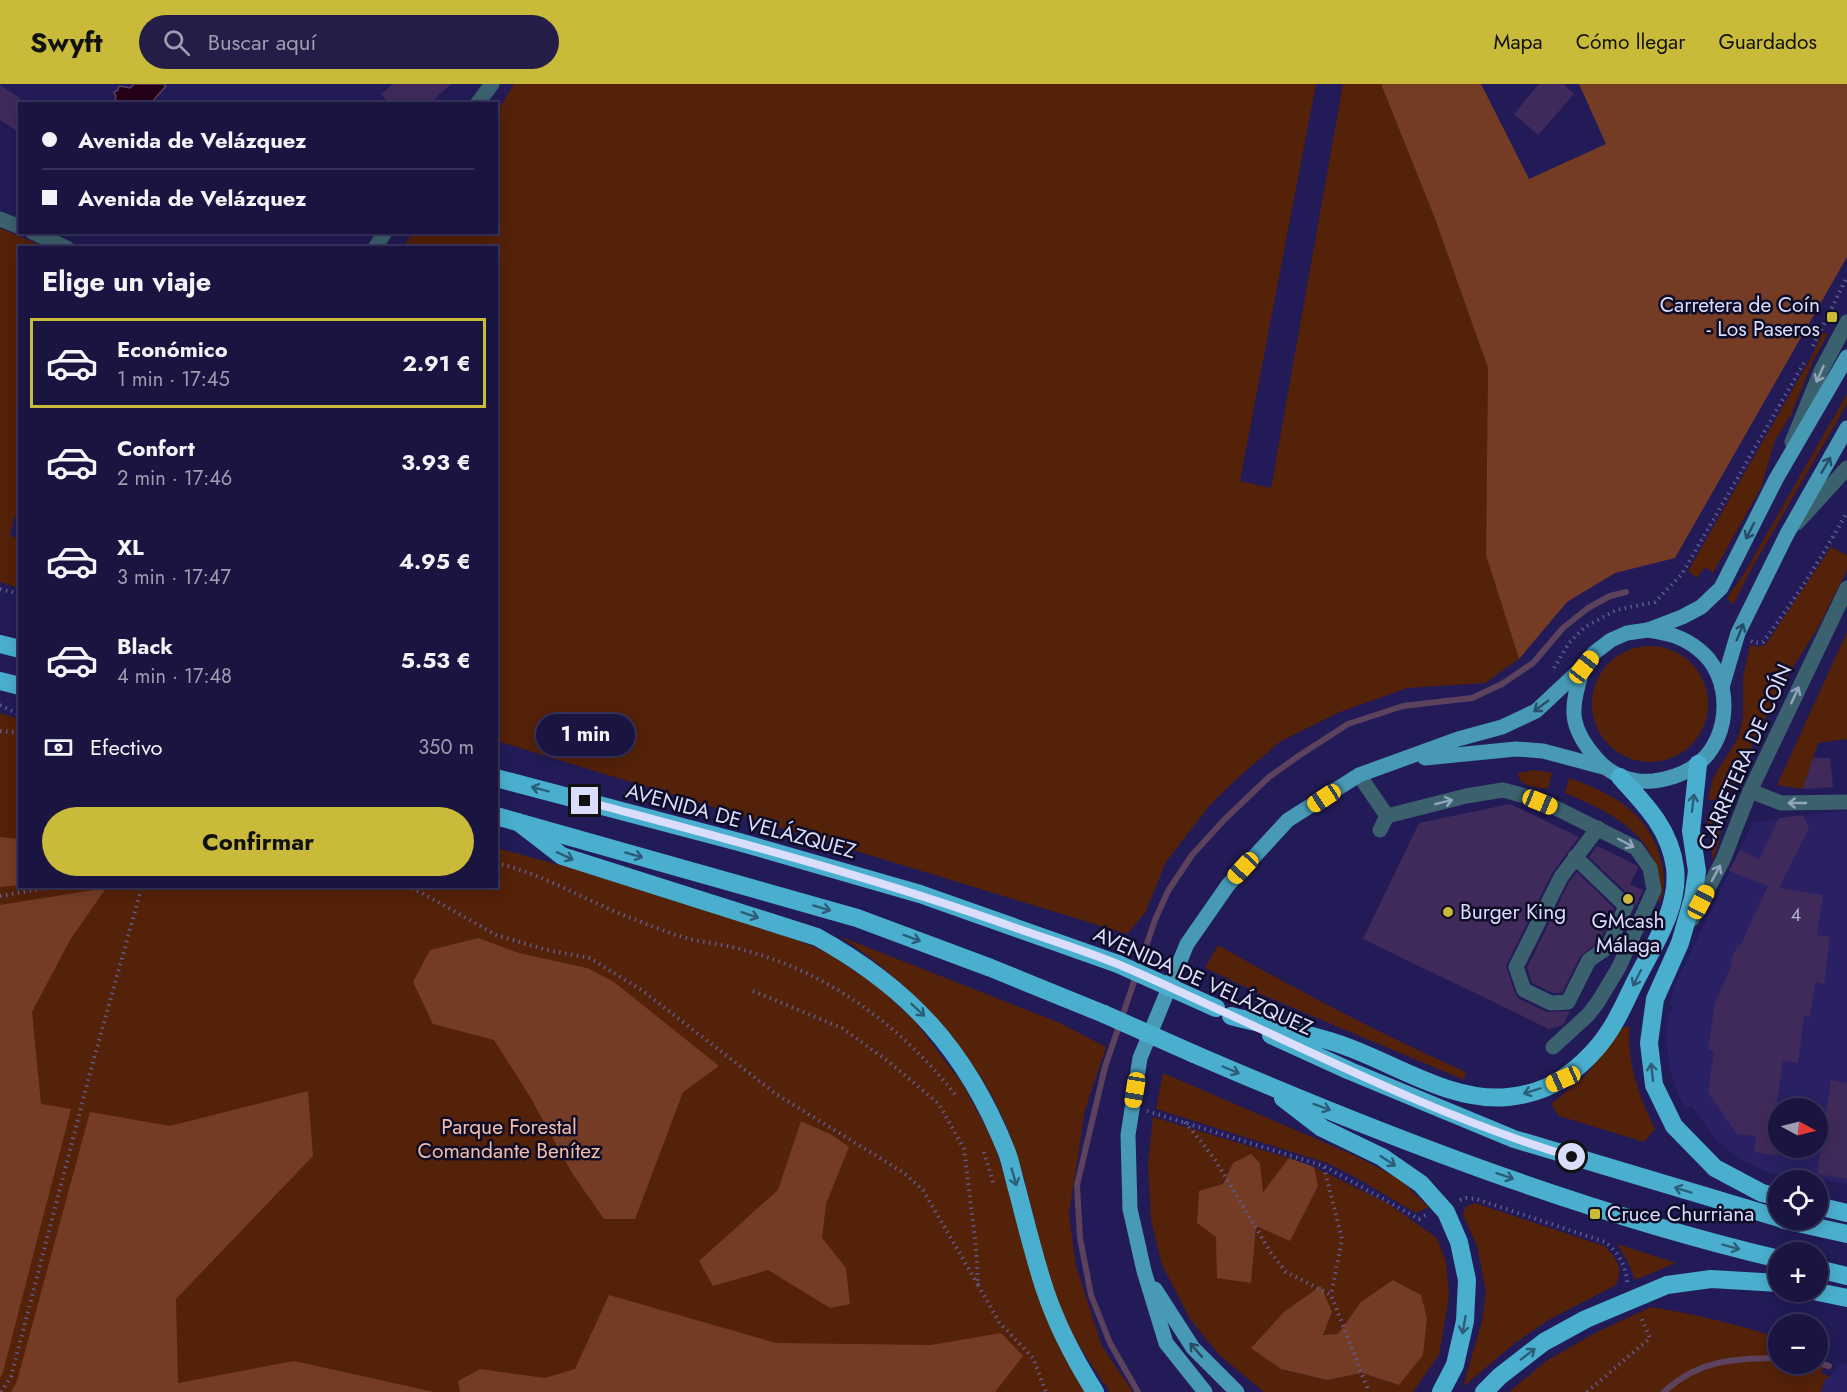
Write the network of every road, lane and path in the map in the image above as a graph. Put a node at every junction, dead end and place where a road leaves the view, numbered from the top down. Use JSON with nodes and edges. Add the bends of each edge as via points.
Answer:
{"nodes":[{"id":1,"x":492,"y":84,"type":"edge"},
{"id":2,"x":478,"y":102,"type":"edge"},
{"id":3,"x":0,"y":219,"type":"edge"},
{"id":4,"x":18,"y":226,"type":"edge"},
{"id":5,"x":36,"y":234,"type":"edge"},
{"id":6,"x":63,"y":246,"type":"edge"},
{"id":7,"x":1847,"y":277,"type":"edge"},
{"id":8,"x":1847,"y":322,"type":"edge"},
{"id":9,"x":1812,"y":347,"type":"dead end"},
{"id":10,"x":1807,"y":357,"type":"dead end"},
{"id":11,"x":1847,"y":357,"type":"edge"},
{"id":12,"x":1847,"y":428,"type":"edge"},
{"id":13,"x":1847,"y":468,"type":"edge"},
{"id":14,"x":1776,"y":479,"type":"junction"},
{"id":15,"x":1787,"y":534,"type":"junction"},
{"id":16,"x":1847,"y":588,"type":"edge"},
{"id":17,"x":0,"y":589,"type":"edge"},
{"id":18,"x":18,"y":594,"type":"edge"},
{"id":19,"x":1648,"y":630,"type":"junction"},
{"id":20,"x":0,"y":644,"type":"edge"},
{"id":21,"x":18,"y":648,"type":"edge"},
{"id":22,"x":1584,"y":667,"type":"junction"},
{"id":23,"x":1549,"y":677,"type":"dead end"},
{"id":24,"x":0,"y":681,"type":"edge"},
{"id":25,"x":18,"y":686,"type":"edge"},
{"id":26,"x":1722,"y":687,"type":"junction"},
{"id":27,"x":0,"y":705,"type":"edge"},
{"id":28,"x":18,"y":714,"type":"edge"},
{"id":29,"x":0,"y":731,"type":"edge"},
{"id":30,"x":18,"y":733,"type":"edge"},
{"id":31,"x":1406,"y":760,"type":"junction"},
{"id":32,"x":1698,"y":764,"type":"junction"},
{"id":33,"x":1603,"y":767,"type":"junction"},
{"id":34,"x":1359,"y":775,"type":"junction"},
{"id":35,"x":1620,"y":777,"type":"junction"},
{"id":36,"x":498,"y":779,"type":"edge"},
{"id":37,"x":1750,"y":791,"type":"junction"},
{"id":38,"x":1847,"y":802,"type":"edge"},
{"id":39,"x":1387,"y":816,"type":"junction"},
{"id":40,"x":498,"y":817,"type":"edge"},
{"id":41,"x":518,"y":822,"type":"junction"},
{"id":42,"x":1598,"y":828,"type":"junction"},
{"id":43,"x":1380,"y":830,"type":"dead end"},
{"id":44,"x":1575,"y":857,"type":"junction"},
{"id":45,"x":498,"y":864,"type":"edge"},
{"id":46,"x":45,"y":888,"type":"edge"},
{"id":47,"x":141,"y":888,"type":"edge"},
{"id":48,"x":411,"y":888,"type":"edge"},
{"id":49,"x":0,"y":896,"type":"edge"},
{"id":50,"x":1680,"y":943,"type":"junction"},
{"id":51,"x":753,"y":991,"type":"dead end"},
{"id":52,"x":1223,"y":1012,"type":"junction"},
{"id":53,"x":1588,"y":1015,"type":"junction"},
{"id":54,"x":1610,"y":1031,"type":"junction"},
{"id":55,"x":1552,"y":1047,"type":"dead end"},
{"id":56,"x":1268,"y":1086,"type":"junction"},
{"id":57,"x":962,"y":1103,"type":"dead end"},
{"id":58,"x":1133,"y":1107,"type":"junction"},
{"id":59,"x":1185,"y":1122,"type":"junction"},
{"id":60,"x":983,"y":1149,"type":"dead end"},
{"id":61,"x":1324,"y":1166,"type":"junction"},
{"id":62,"x":997,"y":1192,"type":"dead end"},
{"id":63,"x":1768,"y":1194,"type":"edge"},
{"id":64,"x":1448,"y":1205,"type":"junction"},
{"id":65,"x":1828,"y":1208,"type":"edge"},
{"id":66,"x":1847,"y":1213,"type":"edge"},
{"id":67,"x":1768,"y":1215,"type":"edge"},
{"id":68,"x":1828,"y":1230,"type":"edge"},
{"id":69,"x":1847,"y":1234,"type":"edge"},
{"id":70,"x":1768,"y":1256,"type":"edge"},
{"id":71,"x":1144,"y":1271,"type":"junction"},
{"id":72,"x":1828,"y":1271,"type":"edge"},
{"id":73,"x":1847,"y":1276,"type":"edge"},
{"id":74,"x":1627,"y":1282,"type":"dead end"},
{"id":75,"x":1768,"y":1282,"type":"edge"},
{"id":76,"x":978,"y":1285,"type":"junction"},
{"id":77,"x":1828,"y":1294,"type":"edge"},
{"id":78,"x":1331,"y":1295,"type":"junction"},
{"id":79,"x":1847,"y":1298,"type":"edge"},
{"id":80,"x":1639,"y":1312,"type":"dead end"},
{"id":81,"x":1,"y":1392,"type":"edge"},
{"id":82,"x":1046,"y":1392,"type":"edge"},
{"id":83,"x":1095,"y":1392,"type":"edge"},
{"id":84,"x":1205,"y":1392,"type":"edge"},
{"id":85,"x":1237,"y":1392,"type":"edge"},
{"id":86,"x":1369,"y":1392,"type":"edge"},
{"id":87,"x":1441,"y":1392,"type":"edge"},
{"id":88,"x":1484,"y":1392,"type":"edge"},
{"id":89,"x":1587,"y":1392,"type":"edge"}],
"edges":[{"from":1,"to":2,"type":"street"},
{"from":3,"to":4,"type":"street"},
{"from":5,"to":6,"type":"street"},
{"from":7,"to":9,"type":"path"},
{"from":8,"to":14,"type":"street","one_way":true,"via":[[1821,371]]},
{"from":10,"to":23,"type":"path","via":[[1682,574],[1655,602],[1616,610],[1585,627],[1569,643]]},
{"from":11,"to":14,"type":"main road"},
{"from":15,"to":12,"type":"main road","one_way":true},
{"from":13,"to":15,"type":"street"},
{"from":14,"to":19,"type":"main road","one_way":true,"via":[[1721,588],[1682,618]]},
{"from":26,"to":15,"type":"main road","one_way":true,"via":[[1738,633]]},
{"from":37,"to":16,"type":"street","name":"CARRETERA DE COÍN","one_way":true},
{"from":17,"to":18,"type":"path"},
{"from":19,"to":22,"type":"main road","via":[[1611,640]]},
{"from":19,"to":26,"type":"main road","via":[[1676,635],[1700,650],[1715,669]]},
{"from":20,"to":21,"type":"highway"},
{"from":22,"to":31,"type":"main road","one_way":true,"via":[[1536,711]]},
{"from":22,"to":33,"type":"main road","via":[[1573,698],[1573,715],[1582,742]]},
{"from":24,"to":25,"type":"highway"},
{"from":26,"to":32,"type":"main road","via":[[1723,721],[1717,738]]},
{"from":27,"to":28,"type":"path"},
{"from":29,"to":30,"type":"path"},
{"from":31,"to":33,"type":"main road","via":[[1516,749],[1543,751]]},
{"from":31,"to":34,"type":"main road"},
{"from":32,"to":35,"type":"main road","via":[[1672,778],[1643,782]]},
{"from":50,"to":32,"type":"highway","one_way":true,"via":[[1696,871],[1691,831]]},
{"from":33,"to":35,"type":"main road"},
{"from":34,"to":39,"type":"street"},
{"from":34,"to":58,"type":"main road","via":[[1288,820],[1228,885],[1193,936],[1140,1058]]},
{"from":35,"to":54,"type":"highway","one_way":true,"via":[[1654,814],[1669,844],[1675,869],[1674,894],[1665,924]]},
{"from":52,"to":36,"type":"highway","name":"AVENIDA DE VELÁZQUEZ","one_way":true,"bridge":true,"via":[[1118,964],[920,894]]},
{"from":38,"to":37,"type":"street","one_way":true,"via":[[1781,803]]},
{"from":50,"to":37,"type":"street","name":"CARRETERA DE COÍN","one_way":true,"via":[[1723,860]]},
{"from":39,"to":42,"type":"street","one_way":true,"via":[[1503,790]]},
{"from":39,"to":43,"type":"street"},
{"from":40,"to":41,"type":"highway"},
{"from":41,"to":56,"type":"highway","one_way":true,"bridge":true,"via":[[857,918],[1104,1014]]},
{"from":41,"to":83,"type":"highway","one_way":true,"via":[[562,856],[817,937],[854,957],[925,1016],[957,1057],[984,1102],[1006,1151],[1045,1291],[1077,1364]]},
{"from":42,"to":44,"type":"street"},
{"from":42,"to":53,"type":"street","one_way":true,"via":[[1636,848],[1650,868],[1654,890],[1618,967]]},
{"from":44,"to":44,"type":"street","via":[[1516,967],[1524,990],[1551,1003],[1568,1002],[1589,960],[1608,947],[1626,906]]},
{"from":45,"to":57,"type":"path","via":[[686,938],[741,949],[786,964],[843,992],[892,1029],[937,1071]]},
{"from":46,"to":49,"type":"path"},
{"from":47,"to":81,"type":"path","via":[[11,1377]]},
{"from":48,"to":76,"type":"path","via":[[496,935],[590,958],[643,991],[776,1094],[904,1173],[923,1190]]},
{"from":63,"to":50,"type":"highway","one_way":true,"via":[[1714,1168],[1674,1126],[1654,1085],[1648,1042],[1654,999]]},
{"from":51,"to":76,"type":"path","via":[[842,1028],[939,1104],[964,1149]]},
{"from":54,"to":52,"type":"highway","one_way":true,"via":[[1563,1079],[1533,1092],[1507,1097],[1477,1096],[1433,1083],[1337,1043]]},
{"from":67,"to":52,"type":"highway","name":"AVENIDA DE VELÁZQUEZ","one_way":true,"via":[[1514,1139],[1350,1071]]},
{"from":53,"to":54,"type":"street"},
{"from":53,"to":55,"type":"street"},
{"from":56,"to":64,"type":"highway","one_way":true,"via":[[1322,1128],[1392,1163]]},
{"from":56,"to":70,"type":"highway","one_way":true,"via":[[1487,1170],[1640,1222]]},
{"from":58,"to":59,"type":"path"},
{"from":58,"to":71,"type":"main road","via":[[1128,1135],[1130,1209]]},
{"from":59,"to":61,"type":"path"},
{"from":59,"to":78,"type":"path","via":[[1214,1158],[1286,1272]]},
{"from":60,"to":62,"type":"path"},
{"from":61,"to":64,"type":"path","via":[[1419,1219]]},
{"from":61,"to":78,"type":"path","via":[[1342,1239]]},
{"from":64,"to":74,"type":"path","via":[[1466,1198],[1476,1199],[1605,1242],[1621,1259]]},
{"from":64,"to":87,"type":"highway","one_way":true,"via":[[1467,1280],[1465,1321],[1455,1365]]},
{"from":65,"to":66,"type":"highway"},
{"from":68,"to":69,"type":"highway"},
{"from":71,"to":84,"type":"main road","via":[[1166,1343]]},
{"from":85,"to":71,"type":"main road","one_way":true,"via":[[1193,1348]]},
{"from":72,"to":73,"type":"highway"},
{"from":88,"to":75,"type":"highway","one_way":true,"via":[[1544,1342],[1659,1288],[1711,1279]]},
{"from":76,"to":82,"type":"path","via":[[999,1322],[1033,1358]]},
{"from":77,"to":79,"type":"highway"},
{"from":78,"to":86,"type":"path"},
{"from":80,"to":89,"type":"path","via":[[1650,1338]]}]}
